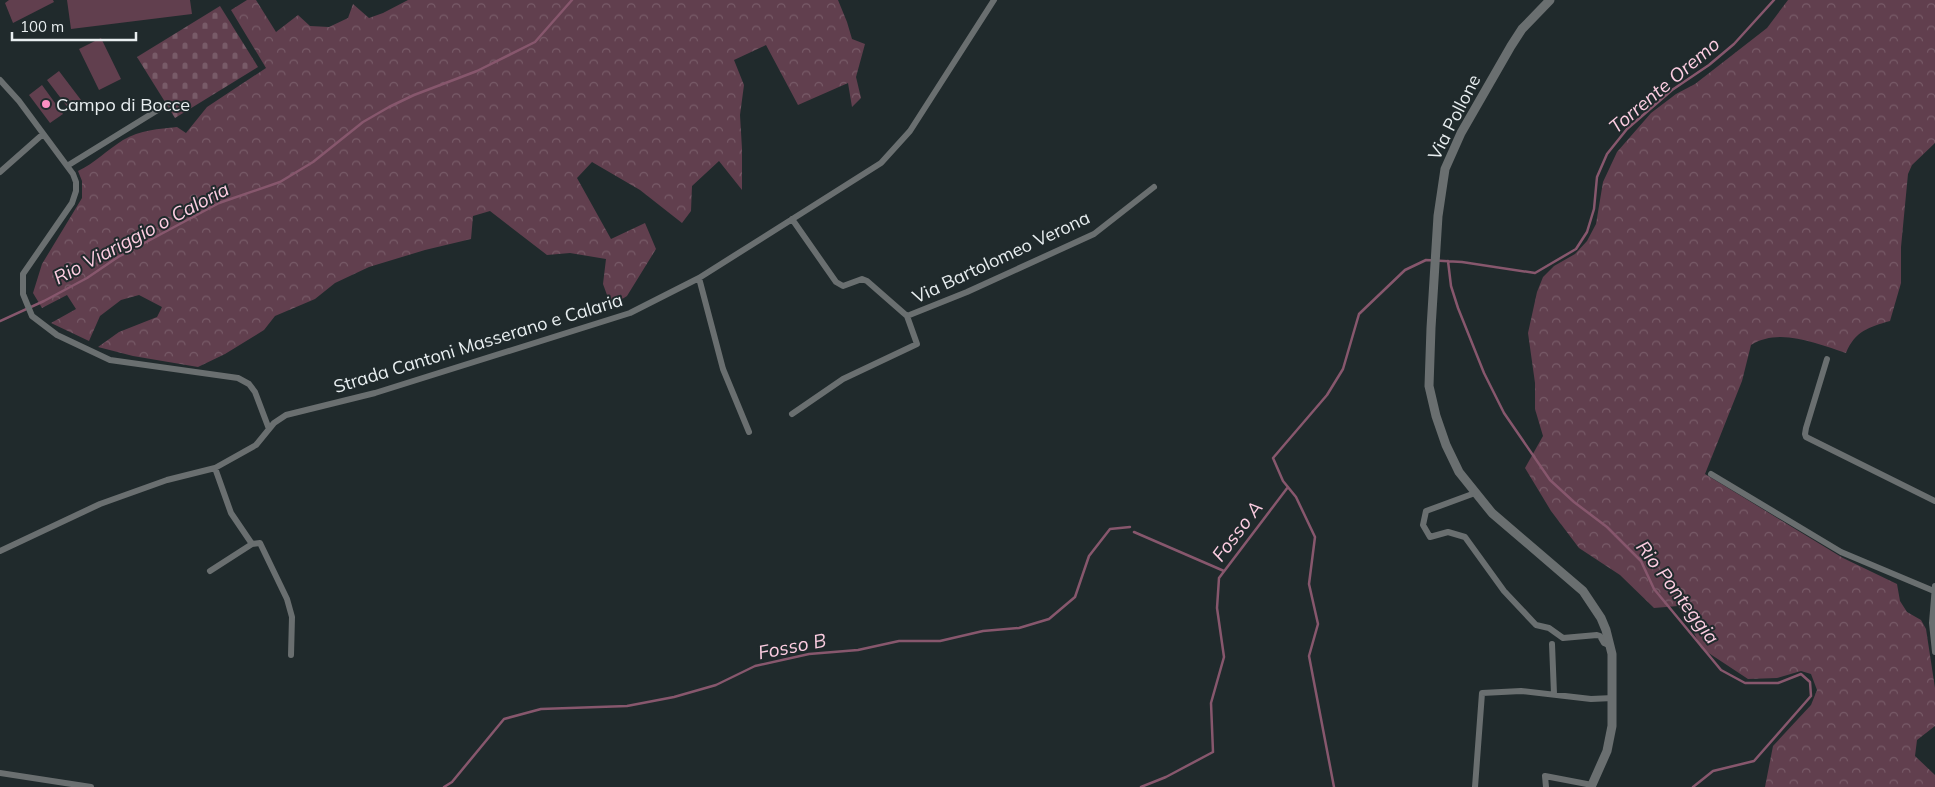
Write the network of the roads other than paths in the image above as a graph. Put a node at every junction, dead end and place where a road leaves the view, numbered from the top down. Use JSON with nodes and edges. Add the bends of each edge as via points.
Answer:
{"nodes":[{"id":1,"x":994,"y":0,"type":"edge"},
{"id":2,"x":1550,"y":0,"type":"edge"},
{"id":3,"x":0,"y":80,"type":"edge"},
{"id":4,"x":161,"y":108,"type":"dead end"},
{"id":5,"x":43,"y":134,"type":"junction"},
{"id":6,"x":67,"y":166,"type":"junction"},
{"id":7,"x":0,"y":172,"type":"edge"},
{"id":8,"x":1154,"y":187,"type":"dead end"},
{"id":9,"x":792,"y":219,"type":"junction"},
{"id":10,"x":699,"y":278,"type":"junction"},
{"id":11,"x":906,"y":316,"type":"junction"},
{"id":12,"x":1827,"y":359,"type":"dead end"},
{"id":13,"x":792,"y":414,"type":"dead end"},
{"id":14,"x":269,"y":429,"type":"junction"},
{"id":15,"x":749,"y":432,"type":"dead end"},
{"id":16,"x":215,"y":468,"type":"junction"},
{"id":17,"x":1711,"y":474,"type":"dead end"},
{"id":18,"x":1475,"y":493,"type":"junction"},
{"id":19,"x":1935,"y":501,"type":"edge"},
{"id":20,"x":252,"y":544,"type":"junction"},
{"id":21,"x":0,"y":551,"type":"edge"},
{"id":22,"x":210,"y":570,"type":"dead end"},
{"id":23,"x":1935,"y":589,"type":"edge"},
{"id":24,"x":1934,"y":624,"type":"edge"},
{"id":25,"x":1552,"y":644,"type":"dead end"},
{"id":26,"x":1612,"y":650,"type":"junction"},
{"id":27,"x":1935,"y":652,"type":"edge"},
{"id":28,"x":291,"y":655,"type":"dead end"},
{"id":29,"x":1554,"y":694,"type":"junction"},
{"id":30,"x":1613,"y":698,"type":"junction"},
{"id":31,"x":0,"y":773,"type":"edge"},
{"id":32,"x":1591,"y":786,"type":"edge"},
{"id":33,"x":91,"y":787,"type":"edge"},
{"id":34,"x":1475,"y":787,"type":"edge"},
{"id":35,"x":1546,"y":787,"type":"edge"}],
"edges":[{"from":1,"to":9,"type":"street","name":"Strada Cantoni Masserano e Calaria","via":[[910,131],[895,148],[881,163]]},
{"from":2,"to":18,"type":"street","name":"Via Pollone","via":[[1518,34],[1481,96],[1452,151],[1440,192],[1430,328],[1430,386],[1446,445],[1459,472]]},
{"from":3,"to":5,"type":"street"},
{"from":4,"to":6,"type":"street"},
{"from":5,"to":6,"type":"street"},
{"from":5,"to":7,"type":"street"},
{"from":6,"to":14,"type":"street","via":[[76,182],[72,203],[23,274],[25,302],[32,316],[57,335],[110,360],[238,378],[255,392]]},
{"from":8,"to":11,"type":"street","name":"Via Bartolomeo Verona","via":[[1094,234]]},
{"from":9,"to":10,"type":"street","name":"Strada Cantoni Masserano e Calaria"},
{"from":9,"to":11,"type":"street","name":"Via Bartolomeo Verona","via":[[836,282],[843,286],[862,278]]},
{"from":10,"to":14,"type":"street","name":"Strada Cantoni Masserano e Calaria","via":[[630,313],[375,393],[286,415]]},
{"from":10,"to":15,"type":"street","via":[[723,369]]},
{"from":11,"to":13,"type":"street","name":"Via Bartolomeo Verona","via":[[916,344],[843,380]]},
{"from":12,"to":19,"type":"street","via":[[1804,434],[1806,437]]},
{"from":14,"to":16,"type":"street","name":"Strada Cantoni Masserano e Calaria","via":[[256,445]]},
{"from":16,"to":20,"type":"street","via":[[231,513]]},
{"from":16,"to":21,"type":"street","name":"Strada Cantoni Masserano e Calaria","via":[[167,480],[100,504]]},
{"from":17,"to":23,"type":"street","via":[[1841,552]]},
{"from":18,"to":26,"type":"street","name":"Via Pollone","via":[[1492,513],[1583,591],[1601,618]]},
{"from":18,"to":26,"type":"street","via":[[1426,511],[1423,525],[1430,537],[1448,532],[1465,537],[1504,591],[1536,625],[1549,628],[1563,638],[1597,635]]},
{"from":20,"to":22,"type":"street"},
{"from":20,"to":28,"type":"street","via":[[260,543],[287,599],[292,617]]},
{"from":23,"to":24,"type":"street"},
{"from":24,"to":27,"type":"street"},
{"from":25,"to":29,"type":"street"},
{"from":26,"to":30,"type":"street","name":"Via Pollone"},
{"from":29,"to":30,"type":"street"},
{"from":29,"to":34,"type":"street","via":[[1521,691],[1482,693]]},
{"from":30,"to":32,"type":"street","name":"Via Pollone","via":[[1607,751]]},
{"from":31,"to":33,"type":"street"},
{"from":32,"to":35,"type":"street","via":[[1545,776]]}]}
